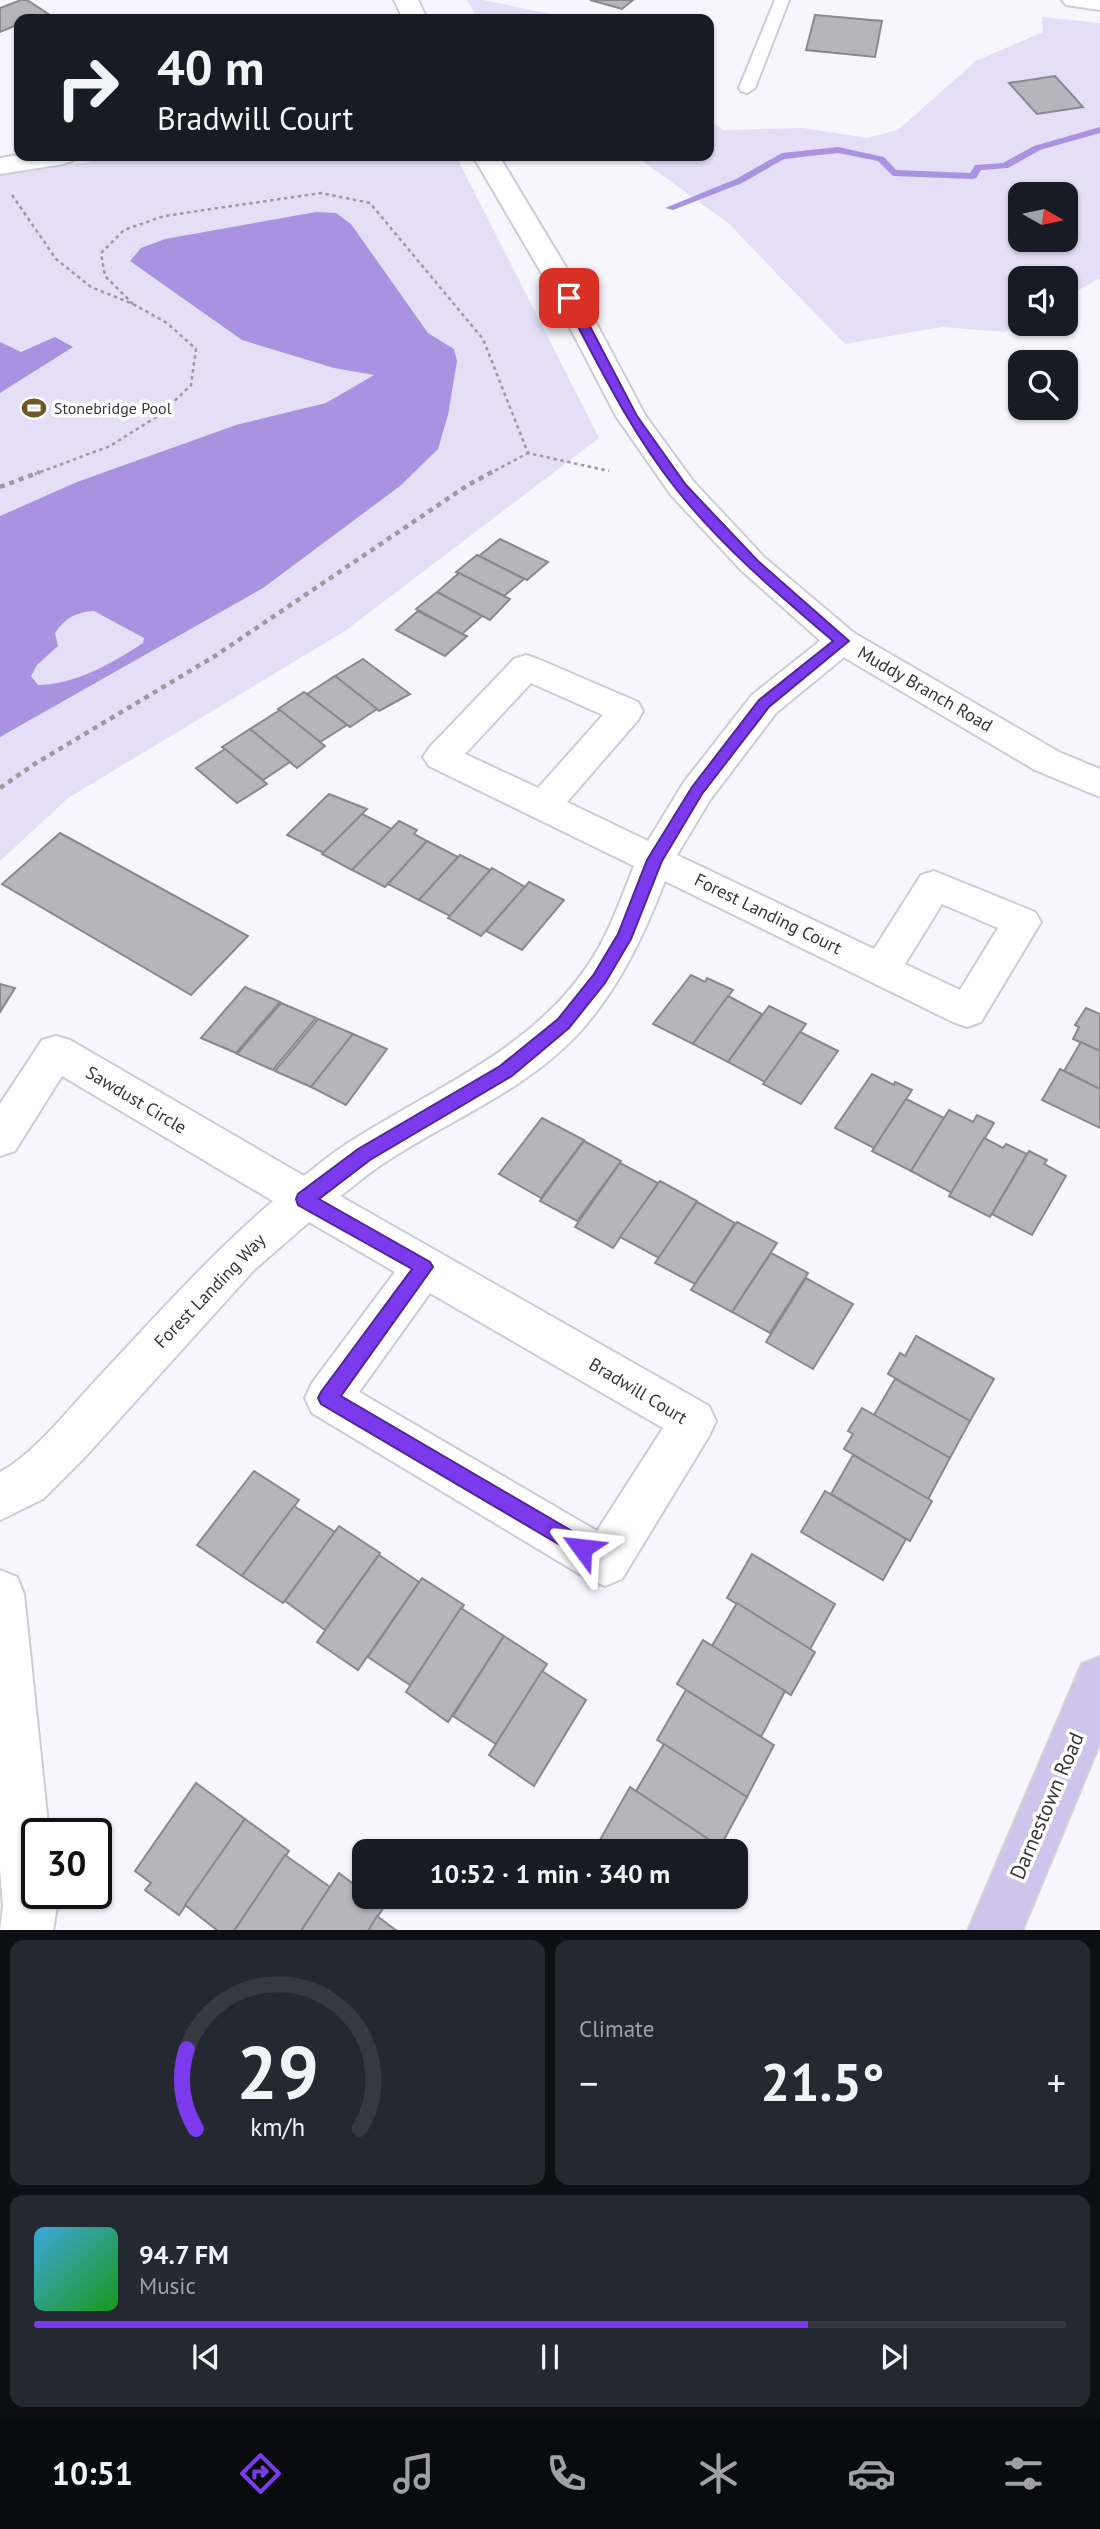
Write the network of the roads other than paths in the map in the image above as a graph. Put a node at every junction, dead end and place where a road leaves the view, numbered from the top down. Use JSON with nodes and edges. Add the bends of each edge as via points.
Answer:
{"nodes":[{"id":1,"x":782,"y":0,"type":"edge"},
{"id":2,"x":1074,"y":0,"type":"edge"},
{"id":3,"x":1100,"y":3,"type":"edge"},
{"id":4,"x":747,"y":88,"type":"dead end"},
{"id":5,"x":32,"y":161,"type":"edge"},
{"id":6,"x":489,"y":161,"type":"edge"},
{"id":7,"x":0,"y":166,"type":"edge"},
{"id":8,"x":842,"y":641,"type":"junction"},
{"id":9,"x":1100,"y":784,"type":"edge"},
{"id":10,"x":544,"y":805,"type":"junction"},
{"id":11,"x":655,"y":860,"type":"junction"},
{"id":12,"x":881,"y":969,"type":"dead end"},
{"id":13,"x":0,"y":1139,"type":"edge"},
{"id":14,"x":304,"y":1199,"type":"junction"},
{"id":15,"x":424,"y":1267,"type":"junction"},
{"id":16,"x":0,"y":1497,"type":"edge"},
{"id":17,"x":0,"y":1594,"type":"edge"},
{"id":18,"x":1100,"y":1682,"type":"edge"},
{"id":19,"x":26,"y":1930,"type":"edge"},
{"id":20,"x":995,"y":1930,"type":"edge"}],
"edges":[{"from":1,"to":4,"type":"lane"},
{"from":2,"to":3,"type":"street"},
{"from":5,"to":7,"type":"street"},
{"from":6,"to":8,"type":"street","name":"Muddy Branch Road","via":[[631,416],[682,488],[753,564]]},
{"from":8,"to":9,"type":"street","name":"Muddy Branch Road","via":[[1047,761]]},
{"from":8,"to":11,"type":"street","name":"Forest Landing Way","via":[[764,704],[697,791]]},
{"from":10,"to":10,"type":"street","name":"Forest Landing Court","via":[[626,711],[526,667],[441,757]]},
{"from":10,"to":11,"type":"street","name":"Forest Landing Court"},
{"from":11,"to":12,"type":"street","name":"Forest Landing Court"},
{"from":11,"to":14,"type":"street","name":"Forest Landing Way","via":[[625,935],[600,979],[563,1024],[506,1071],[364,1154]]},
{"from":13,"to":14,"type":"street","name":"Sawdust Circle","via":[[56,1052]]},
{"from":14,"to":15,"type":"street","name":"Bradwill Court"},
{"from":14,"to":16,"type":"street","name":"Forest Landing Way","via":[[239,1257],[70,1441],[26,1483]]},
{"from":15,"to":15,"type":"street","name":"Bradwill Court","via":[[328,1398],[605,1562],[693,1421]]},
{"from":17,"to":19,"type":"street","via":[[30,1906]]},
{"from":18,"to":20,"type":"main road","name":"Darnestown Road"}]}
